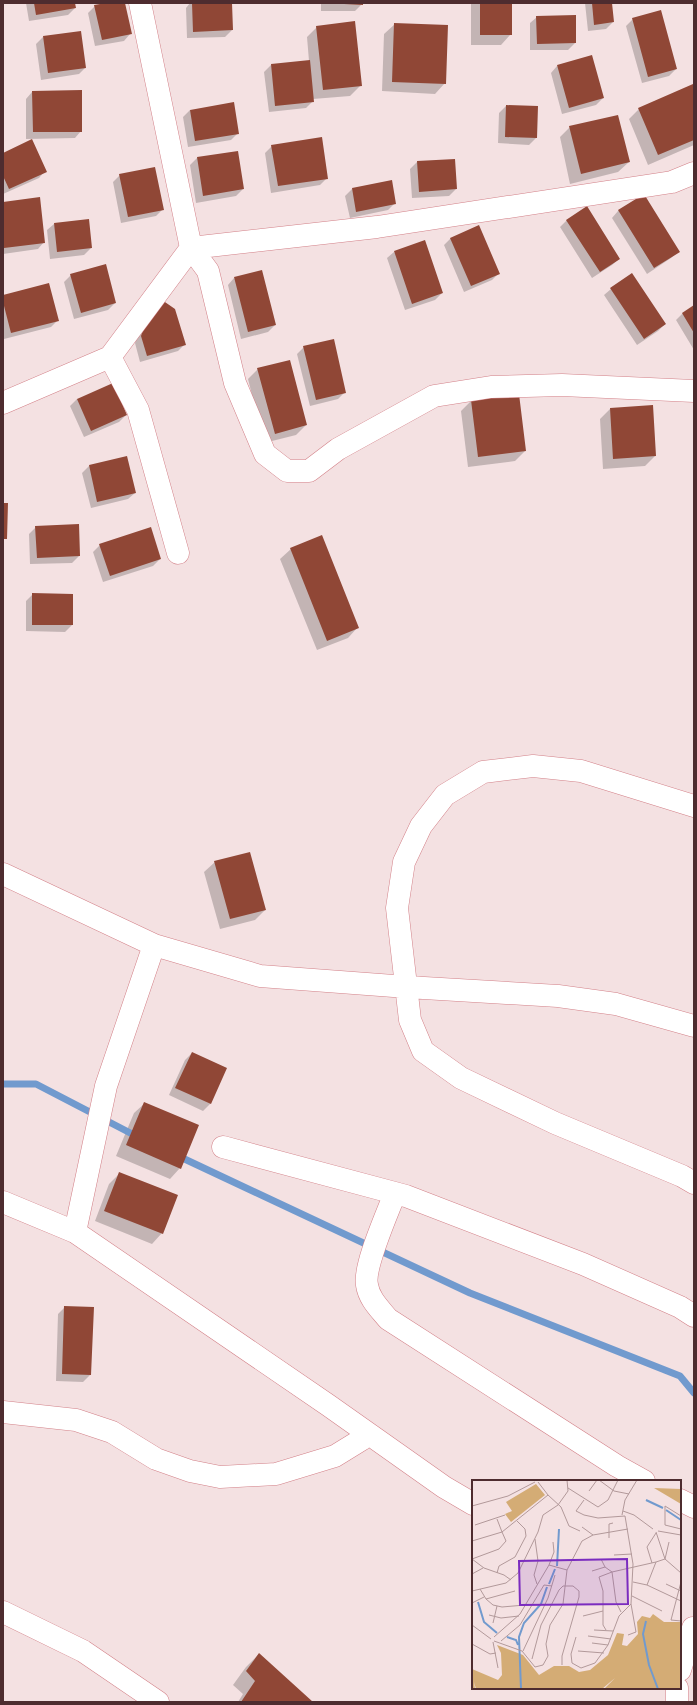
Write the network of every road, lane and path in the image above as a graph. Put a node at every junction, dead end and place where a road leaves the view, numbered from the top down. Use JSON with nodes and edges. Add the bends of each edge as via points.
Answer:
{"nodes":[{"id":1,"x":140,"y":3,"type":"edge"},
{"id":2,"x":694,"y":172,"type":"edge"},
{"id":3,"x":191,"y":248,"type":"junction"},
{"id":4,"x":110,"y":357,"type":"junction"},
{"id":5,"x":694,"y":391,"type":"edge"},
{"id":6,"x":3,"y":403,"type":"edge"},
{"id":7,"x":178,"y":553,"type":"dead end"},
{"id":8,"x":694,"y":806,"type":"edge"},
{"id":9,"x":3,"y":874,"type":"edge"},
{"id":10,"x":154,"y":945,"type":"junction"},
{"id":11,"x":407,"y":987,"type":"junction"},
{"id":12,"x":694,"y":1026,"type":"edge"},
{"id":13,"x":223,"y":1147,"type":"dead end"},
{"id":14,"x":694,"y":1183,"type":"edge"},
{"id":15,"x":395,"y":1193,"type":"junction"},
{"id":16,"x":3,"y":1202,"type":"edge"},
{"id":17,"x":74,"y":1232,"type":"junction"},
{"id":18,"x":694,"y":1316,"type":"edge"},
{"id":19,"x":3,"y":1412,"type":"edge"},
{"id":20,"x":367,"y":1433,"type":"junction"},
{"id":21,"x":642,"y":1480,"type":"edge"},
{"id":22,"x":681,"y":1501,"type":"edge"},
{"id":23,"x":472,"y":1503,"type":"edge"},
{"id":24,"x":694,"y":1508,"type":"edge"},
{"id":25,"x":3,"y":1612,"type":"edge"},
{"id":26,"x":689,"y":1626,"type":"edge"},
{"id":27,"x":681,"y":1665,"type":"edge"},
{"id":28,"x":677,"y":1689,"type":"edge"},
{"id":29,"x":158,"y":1702,"type":"edge"},
{"id":30,"x":677,"y":1702,"type":"edge"}],
"edges":[{"from":1,"to":3,"type":"street"},
{"from":2,"to":3,"type":"street","via":[[672,182],[393,225]]},
{"from":3,"to":4,"type":"street"},
{"from":3,"to":5,"type":"street","via":[[208,271],[235,384],[265,454],[287,471],[309,471],[338,449],[434,396],[491,387],[562,384]]},
{"from":4,"to":6,"type":"street"},
{"from":4,"to":7,"type":"street","via":[[138,410]]},
{"from":8,"to":11,"type":"street","via":[[581,771],[533,766],[483,772],[445,795],[421,826],[404,862],[397,908]]},
{"from":9,"to":10,"type":"street"},
{"from":10,"to":11,"type":"street","via":[[260,976]]},
{"from":10,"to":17,"type":"street","via":[[106,1086]]},
{"from":11,"to":12,"type":"street","via":[[558,996],[616,1004]]},
{"from":11,"to":14,"type":"street","via":[[410,1020],[422,1051],[462,1078],[555,1123]]},
{"from":13,"to":15,"type":"street"},
{"from":15,"to":18,"type":"street","via":[[583,1264],[680,1307]]},
{"from":15,"to":21,"type":"street","via":[[369,1265],[366,1284],[374,1302],[388,1320]]},
{"from":16,"to":17,"type":"street"},
{"from":17,"to":20,"type":"street"},
{"from":19,"to":20,"type":"street","via":[[76,1420],[112,1432],[156,1459],[190,1471],[220,1477],[276,1474],[335,1456],[361,1440]]},
{"from":20,"to":23,"type":"street"},
{"from":22,"to":24,"type":"street"},
{"from":25,"to":29,"type":"street","via":[[82,1650]]},
{"from":26,"to":27,"type":"street"},
{"from":28,"to":30,"type":"street"}]}
